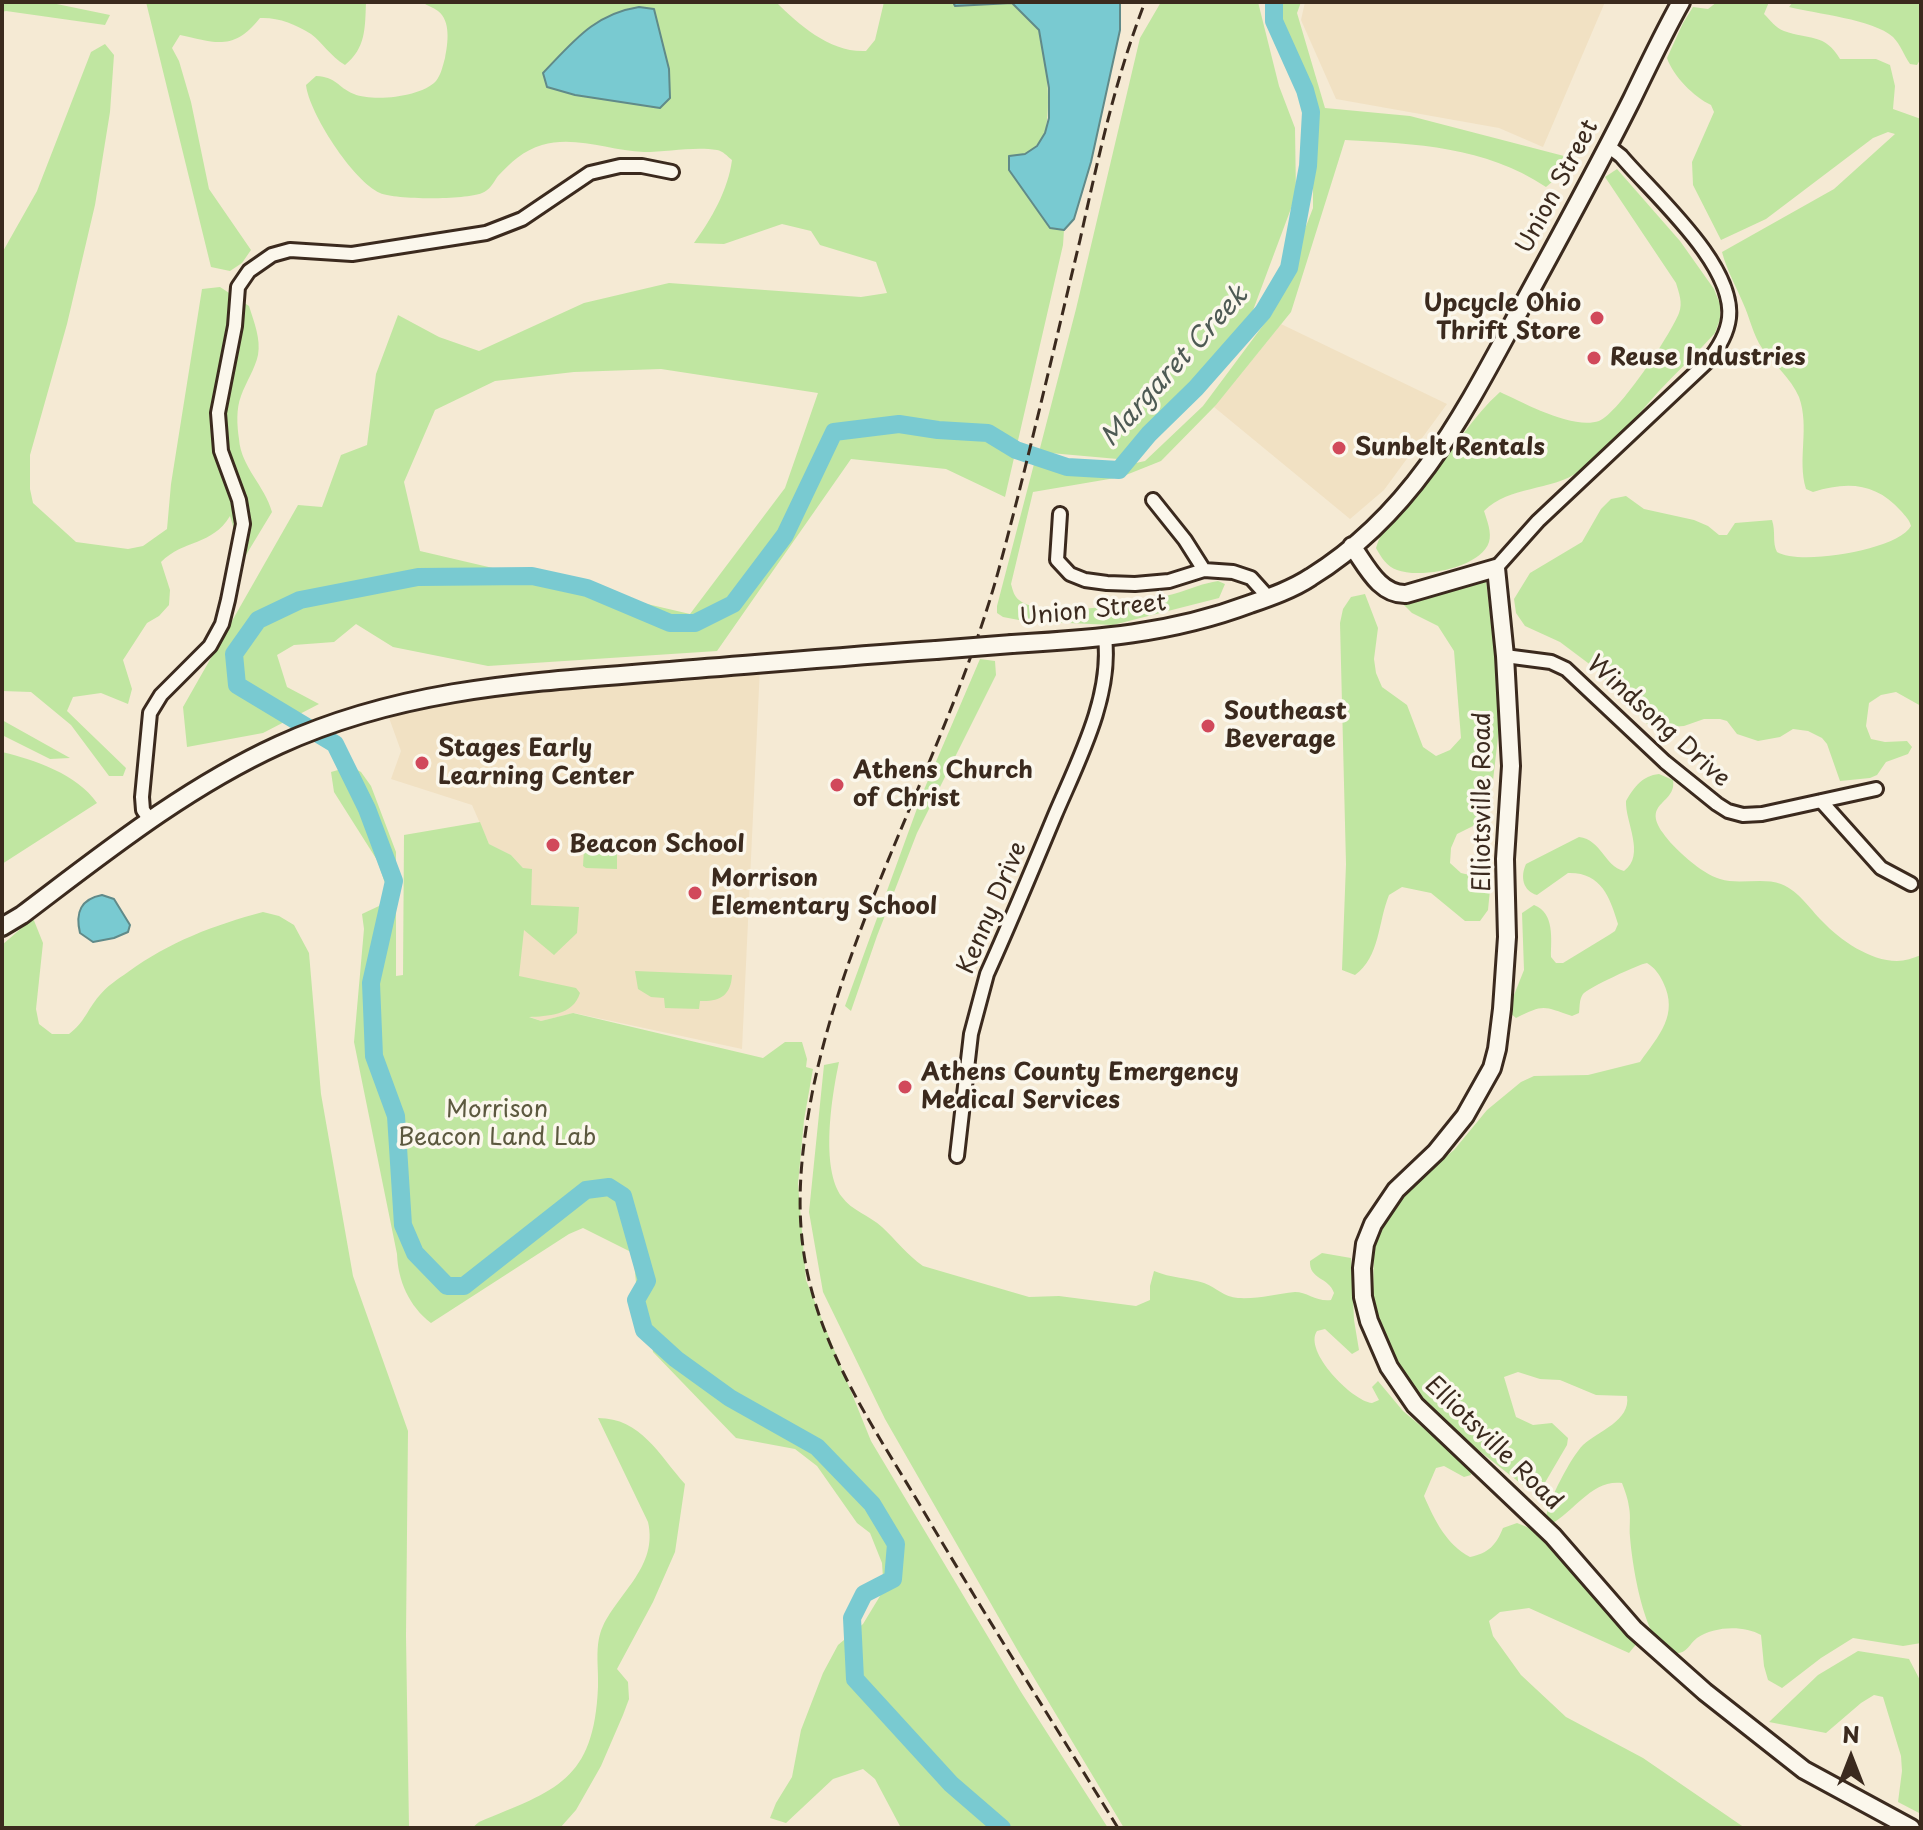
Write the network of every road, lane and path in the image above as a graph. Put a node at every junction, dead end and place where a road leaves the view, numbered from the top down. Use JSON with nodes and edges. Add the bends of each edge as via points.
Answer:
{"nodes":[{"id":1,"x":1681,"y":2,"type":"edge"},
{"id":2,"x":1608,"y":146,"type":"junction"},
{"id":3,"x":672,"y":172,"type":"dead end"},
{"id":4,"x":1153,"y":500,"type":"dead end"},
{"id":5,"x":1060,"y":514,"type":"dead end"},
{"id":6,"x":1352,"y":546,"type":"junction"},
{"id":7,"x":1496,"y":568,"type":"junction"},
{"id":8,"x":1204,"y":570,"type":"junction"},
{"id":9,"x":1269,"y":598,"type":"junction"},
{"id":10,"x":1105,"y":638,"type":"junction"},
{"id":11,"x":1505,"y":656,"type":"junction"},
{"id":12,"x":1876,"y":789,"type":"dead end"},
{"id":13,"x":1821,"y":801,"type":"junction"},
{"id":14,"x":150,"y":820,"type":"junction"},
{"id":15,"x":1911,"y":884,"type":"dead end"},
{"id":16,"x":2,"y":927,"type":"edge"},
{"id":17,"x":957,"y":1156,"type":"dead end"},
{"id":18,"x":1911,"y":1828,"type":"edge"}],
"edges":[{"from":1,"to":2,"type":"main road","name":"Union Street"},
{"from":2,"to":6,"type":"main road","name":"Union Street","via":[[1441,451],[1389,514]]},
{"from":2,"to":7,"type":"street","via":[[1710,257],[1729,302],[1729,319],[1716,351]]},
{"from":3,"to":14,"type":"street","via":[[620,166],[590,173],[522,219],[486,233],[352,254],[290,250],[249,271],[238,287],[218,413],[221,451],[243,524],[222,624],[210,646],[150,713],[142,797]]},
{"from":4,"to":8,"type":"street"},
{"from":5,"to":8,"type":"street","via":[[1057,560],[1085,580],[1135,584]]},
{"from":6,"to":7,"type":"main road","via":[[1385,590],[1394,594]]},
{"from":6,"to":9,"type":"main road","name":"Union Street","via":[[1311,578]]},
{"from":7,"to":11,"type":"main road","name":"Elliotsville Road"},
{"from":8,"to":9,"type":"street","via":[[1251,578]]},
{"from":9,"to":10,"type":"main road","name":"Union Street","via":[[1157,632]]},
{"from":10,"to":14,"type":"main road","name":"Union Street","bridge":true,"via":[[464,689],[392,705],[282,744],[229,769]]},
{"from":10,"to":17,"type":"street","name":"Kenny Drive","via":[[1107,653],[1094,718],[977,1007]]},
{"from":11,"to":13,"type":"street","name":"Windsong Drive","via":[[1566,669],[1665,762],[1728,811],[1762,814]]},
{"from":11,"to":18,"type":"main road","name":"Elliotsville Road","via":[[1511,766],[1507,937],[1497,1049],[1465,1116],[1396,1190],[1373,1224],[1363,1255],[1369,1321],[1389,1367],[1415,1405],[1553,1536],[1634,1629],[1804,1770]]},
{"from":12,"to":13,"type":"street","name":"Windsong Drive"},
{"from":13,"to":15,"type":"street","via":[[1881,868]]},
{"from":14,"to":16,"type":"main road","name":"Union Street"}]}
